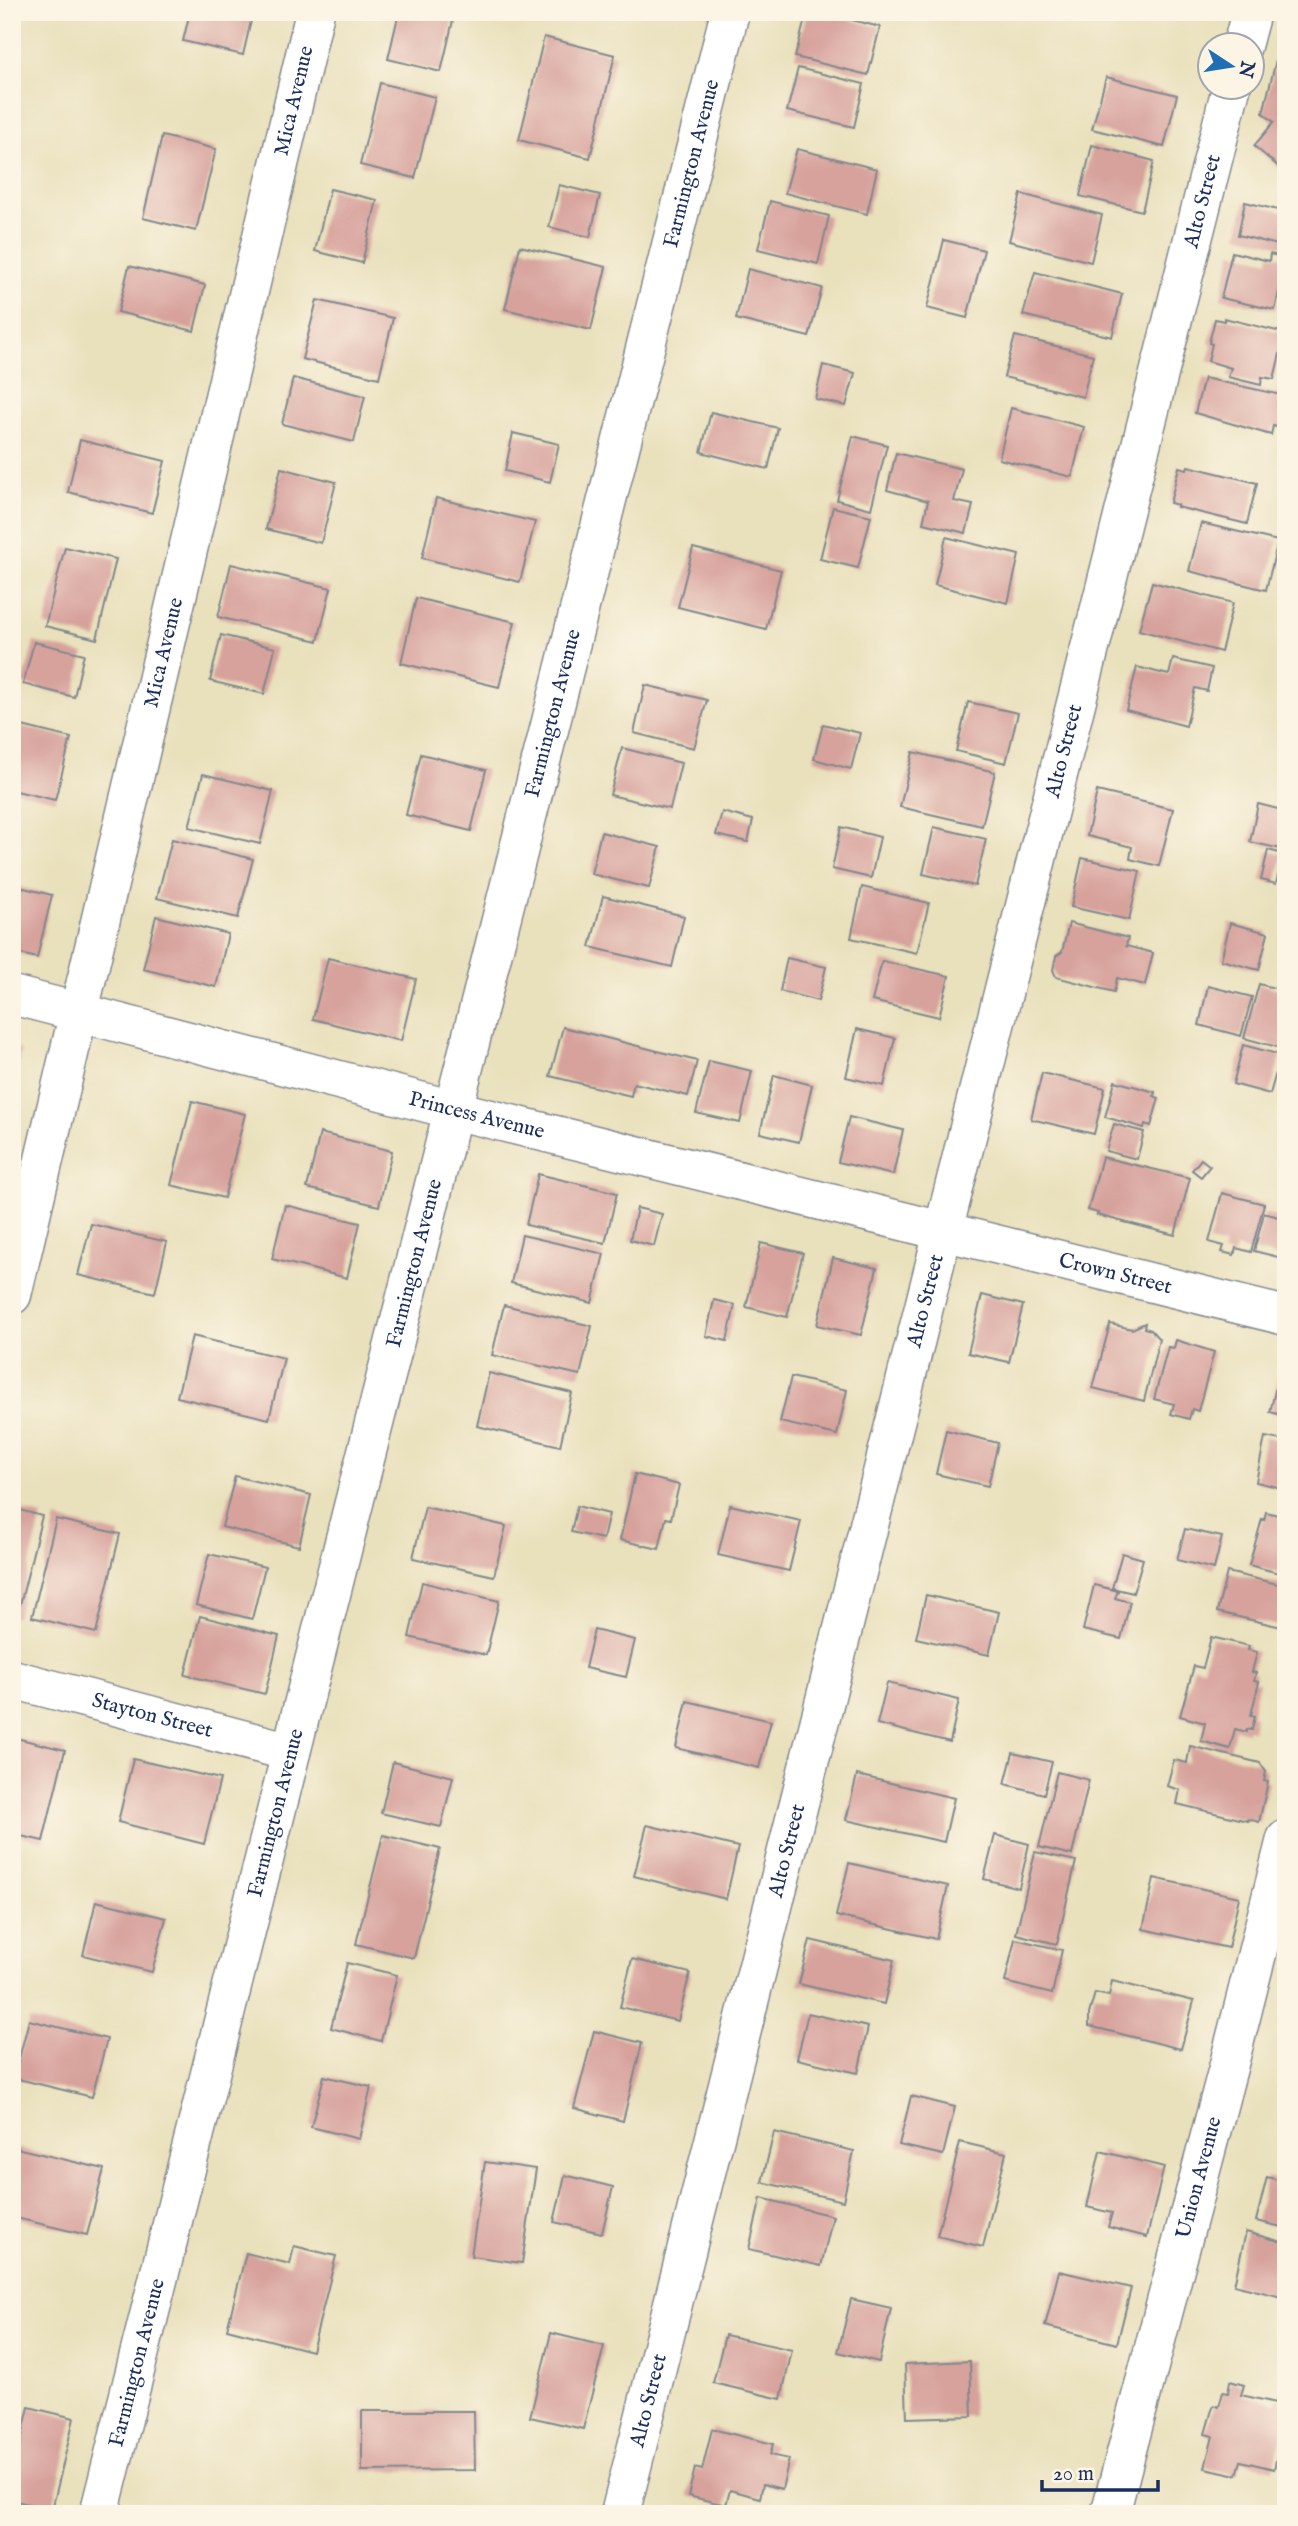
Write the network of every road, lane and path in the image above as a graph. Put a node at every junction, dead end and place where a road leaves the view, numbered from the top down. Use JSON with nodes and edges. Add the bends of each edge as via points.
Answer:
{"nodes":[{"id":1,"x":315,"y":12,"type":"edge"},
{"id":2,"x":730,"y":12,"type":"edge"},
{"id":3,"x":1251,"y":12,"type":"edge"},
{"id":4,"x":1246,"y":32,"type":"edge"},
{"id":5,"x":1227,"y":102,"type":"edge"},
{"id":6,"x":12,"y":995,"type":"edge"},
{"id":7,"x":80,"y":1012,"type":"junction"},
{"id":8,"x":454,"y":1110,"type":"junction"},
{"id":9,"x":942,"y":1231,"type":"junction"},
{"id":10,"x":12,"y":1295,"type":"edge"},
{"id":11,"x":1286,"y":1316,"type":"edge"},
{"id":12,"x":12,"y":1679,"type":"edge"},
{"id":13,"x":291,"y":1752,"type":"junction"},
{"id":14,"x":1286,"y":1839,"type":"edge"},
{"id":15,"x":99,"y":2514,"type":"edge"},
{"id":16,"x":620,"y":2514,"type":"edge"},
{"id":17,"x":1111,"y":2514,"type":"edge"}],
"edges":[{"from":1,"to":7,"type":"street","name":"Mica Avenue"},
{"from":2,"to":8,"type":"street","name":"Farmington Avenue"},
{"from":3,"to":4,"type":"street"},
{"from":5,"to":9,"type":"street","name":"Alto Street"},
{"from":6,"to":7,"type":"street","name":"Princess Avenue"},
{"from":7,"to":8,"type":"street","name":"Princess Avenue"},
{"from":7,"to":10,"type":"street","name":"Mica Avenue"},
{"from":8,"to":9,"type":"street","name":"Princess Avenue"},
{"from":8,"to":13,"type":"street","name":"Farmington Avenue"},
{"from":9,"to":11,"type":"street","name":"Crown Street"},
{"from":9,"to":16,"type":"street","name":"Alto Street"},
{"from":12,"to":13,"type":"street","name":"Stayton Street"},
{"from":13,"to":15,"type":"street","name":"Farmington Avenue"},
{"from":14,"to":17,"type":"street","name":"Union Avenue"}]}
